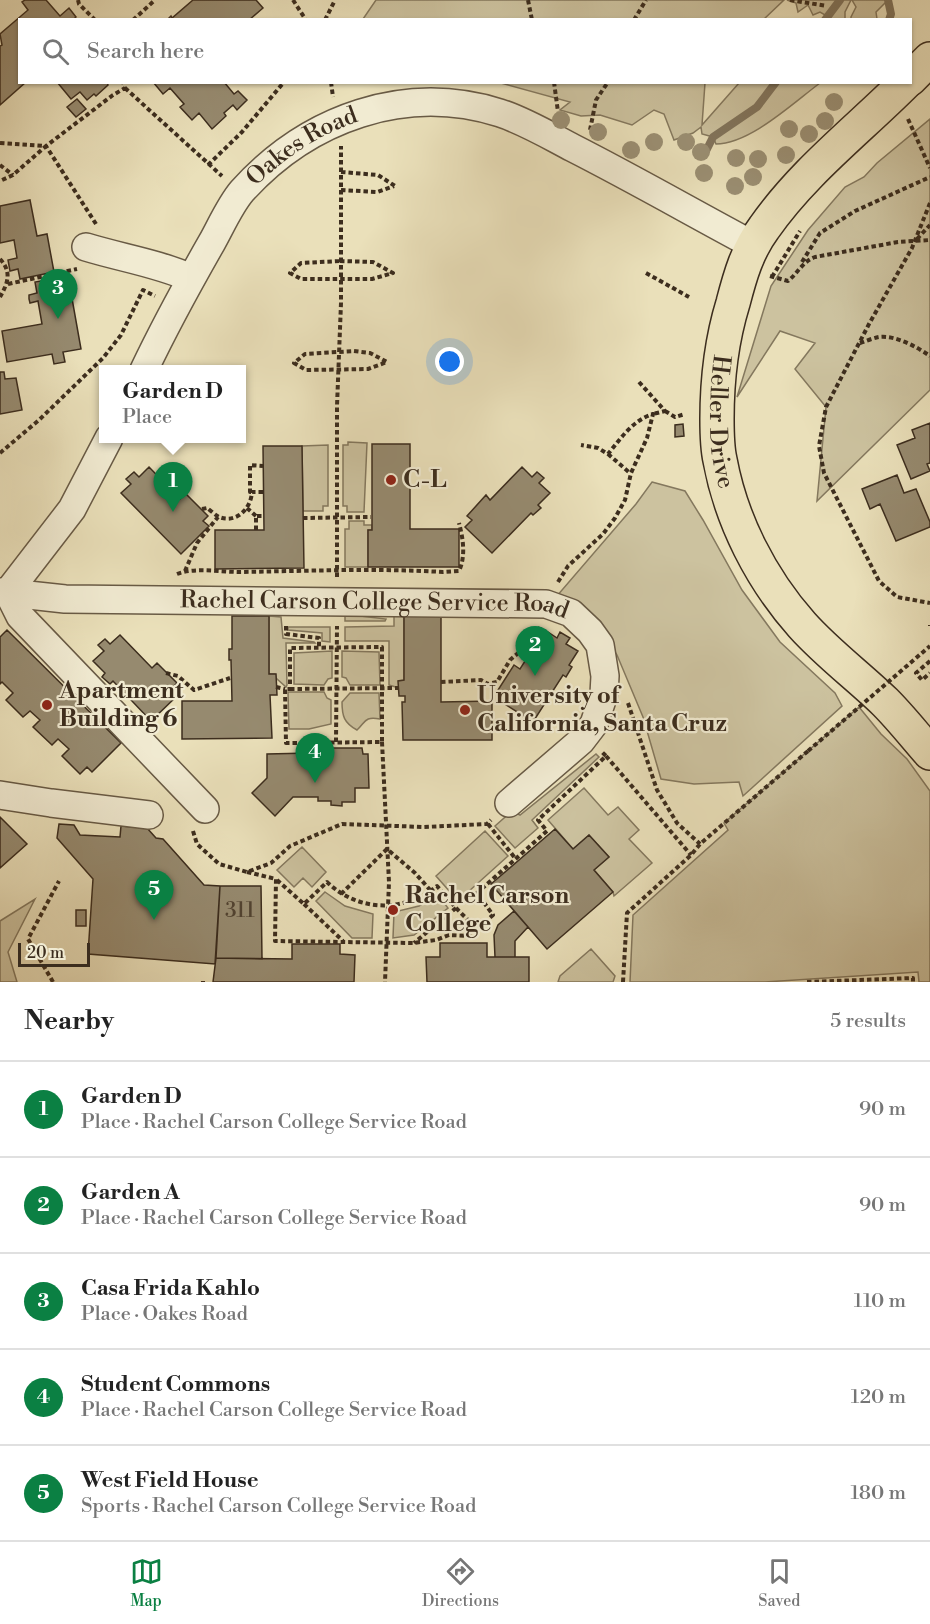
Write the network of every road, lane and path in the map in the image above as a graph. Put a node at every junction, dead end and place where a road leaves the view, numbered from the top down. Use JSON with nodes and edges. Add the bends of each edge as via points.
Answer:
{"nodes":[{"id":1,"x":78,"y":0,"type":"edge"},
{"id":2,"x":155,"y":0,"type":"edge"},
{"id":3,"x":293,"y":0,"type":"edge"},
{"id":4,"x":335,"y":0,"type":"edge"},
{"id":5,"x":528,"y":0,"type":"edge"},
{"id":6,"x":646,"y":0,"type":"edge"},
{"id":7,"x":790,"y":0,"type":"edge"},
{"id":8,"x":827,"y":6,"type":"dead end"},
{"id":9,"x":93,"y":18,"type":"edge"},
{"id":10,"x":135,"y":18,"type":"edge"},
{"id":11,"x":305,"y":18,"type":"edge"},
{"id":12,"x":326,"y":18,"type":"edge"},
{"id":13,"x":532,"y":18,"type":"edge"},
{"id":14,"x":635,"y":18,"type":"edge"},
{"id":15,"x":930,"y":59,"type":"edge"},
{"id":16,"x":912,"y":77,"type":"edge"},
{"id":17,"x":124,"y":84,"type":"edge"},
{"id":18,"x":282,"y":84,"type":"edge"},
{"id":19,"x":331,"y":84,"type":"edge"},
{"id":20,"x":607,"y":84,"type":"edge"},
{"id":21,"x":904,"y":85,"type":"edge"},
{"id":22,"x":125,"y":88,"type":"junction"},
{"id":23,"x":335,"y":104,"type":"dead end"},
{"id":24,"x":341,"y":138,"type":"dead end"},
{"id":25,"x":0,"y":143,"type":"edge"},
{"id":26,"x":46,"y":146,"type":"junction"},
{"id":27,"x":585,"y":154,"type":"junction"},
{"id":28,"x":0,"y":165,"type":"edge"},
{"id":29,"x":208,"y":165,"type":"junction"},
{"id":30,"x":930,"y":168,"type":"edge"},
{"id":31,"x":341,"y":172,"type":"junction"},
{"id":32,"x":13,"y":175,"type":"junction"},
{"id":33,"x":930,"y":177,"type":"edge"},
{"id":34,"x":0,"y":181,"type":"edge"},
{"id":35,"x":340,"y":190,"type":"junction"},
{"id":36,"x":241,"y":192,"type":"junction"},
{"id":37,"x":930,"y":203,"type":"edge"},
{"id":38,"x":804,"y":225,"type":"dead end"},
{"id":39,"x":930,"y":225,"type":"edge"},
{"id":40,"x":930,"y":240,"type":"edge"},
{"id":41,"x":914,"y":242,"type":"junction"},
{"id":42,"x":753,"y":244,"type":"junction"},
{"id":43,"x":86,"y":247,"type":"joint"},
{"id":44,"x":117,"y":256,"type":"junction"},
{"id":45,"x":0,"y":260,"type":"edge"},
{"id":46,"x":340,"y":261,"type":"junction"},
{"id":47,"x":798,"y":269,"type":"junction"},
{"id":48,"x":646,"y":273,"type":"dead end"},
{"id":49,"x":767,"y":275,"type":"dead end"},
{"id":50,"x":772,"y":277,"type":"junction"},
{"id":51,"x":191,"y":278,"type":"junction"},
{"id":52,"x":340,"y":278,"type":"junction"},
{"id":53,"x":8,"y":284,"type":"junction"},
{"id":54,"x":0,"y":297,"type":"edge"},
{"id":55,"x":689,"y":297,"type":"dead end"},
{"id":56,"x":158,"y":298,"type":"dead end"},
{"id":57,"x":860,"y":343,"type":"junction"},
{"id":58,"x":339,"y":351,"type":"junction"},
{"id":59,"x":930,"y":356,"type":"edge"},
{"id":60,"x":146,"y":365,"type":"edge"},
{"id":61,"x":338,"y":369,"type":"junction"},
{"id":62,"x":639,"y":382,"type":"dead end"},
{"id":63,"x":665,"y":411,"type":"junction"},
{"id":64,"x":653,"y":414,"type":"junction"},
{"id":65,"x":685,"y":414,"type":"dead end"},
{"id":66,"x":106,"y":443,"type":"edge"},
{"id":67,"x":581,"y":445,"type":"dead end"},
{"id":68,"x":0,"y":453,"type":"edge"},
{"id":69,"x":608,"y":454,"type":"junction"},
{"id":70,"x":263,"y":466,"type":"dead end"},
{"id":71,"x":631,"y":473,"type":"junction"},
{"id":72,"x":252,"y":492,"type":"junction"},
{"id":73,"x":264,"y":492,"type":"dead end"},
{"id":74,"x":247,"y":508,"type":"junction"},
{"id":75,"x":202,"y":509,"type":"dead end"},
{"id":76,"x":256,"y":516,"type":"junction"},
{"id":77,"x":264,"y":516,"type":"dead end"},
{"id":78,"x":218,"y":517,"type":"junction"},
{"id":79,"x":371,"y":517,"type":"dead end"},
{"id":80,"x":303,"y":518,"type":"dead end"},
{"id":81,"x":337,"y":518,"type":"junction"},
{"id":82,"x":459,"y":523,"type":"dead end"},
{"id":83,"x":256,"y":530,"type":"dead end"},
{"id":84,"x":337,"y":569,"type":"junction"},
{"id":85,"x":185,"y":571,"type":"junction"},
{"id":86,"x":4,"y":592,"type":"edge"},
{"id":87,"x":152,"y":599,"type":"junction"},
{"id":88,"x":930,"y":603,"type":"edge"},
{"id":89,"x":546,"y":604,"type":"junction"},
{"id":90,"x":337,"y":641,"type":"dead end"},
{"id":91,"x":930,"y":645,"type":"edge"},
{"id":92,"x":337,"y":648,"type":"junction"},
{"id":93,"x":930,"y":661,"type":"edge"},
{"id":94,"x":166,"y":673,"type":"dead end"},
{"id":95,"x":930,"y":673,"type":"edge"},
{"id":96,"x":230,"y":678,"type":"dead end"},
{"id":97,"x":441,"y":682,"type":"dead end"},
{"id":98,"x":276,"y":687,"type":"dead end"},
{"id":99,"x":383,"y":688,"type":"junction"},
{"id":100,"x":399,"y":688,"type":"dead end"},
{"id":101,"x":288,"y":689,"type":"junction"},
{"id":102,"x":337,"y":689,"type":"junction"},
{"id":103,"x":627,"y":699,"type":"dead end"},
{"id":104,"x":925,"y":738,"type":"edge"},
{"id":105,"x":336,"y":742,"type":"junction"},
{"id":106,"x":382,"y":742,"type":"junction"},
{"id":107,"x":599,"y":748,"type":"dead end"},
{"id":108,"x":606,"y":756,"type":"junction"},
{"id":109,"x":0,"y":795,"type":"edge"},
{"id":110,"x":509,"y":803,"type":"joint"},
{"id":111,"x":149,"y":815,"type":"dead end"},
{"id":112,"x":198,"y":818,"type":"joint"},
{"id":113,"x":488,"y":824,"type":"junction"},
{"id":114,"x":386,"y":825,"type":"junction"},
{"id":115,"x":700,"y":844,"type":"junction"},
{"id":116,"x":387,"y":849,"type":"junction"},
{"id":117,"x":690,"y":855,"type":"junction"},
{"id":118,"x":515,"y":858,"type":"junction"},
{"id":119,"x":248,"y":872,"type":"junction"},
{"id":120,"x":276,"y":879,"type":"junction"},
{"id":121,"x":59,"y":881,"type":"dead end"},
{"id":122,"x":431,"y":891,"type":"junction"},
{"id":123,"x":341,"y":894,"type":"junction"},
{"id":124,"x":304,"y":904,"type":"junction"},
{"id":125,"x":388,"y":906,"type":"junction"},
{"id":126,"x":456,"y":908,"type":"junction"},
{"id":127,"x":477,"y":929,"type":"junction"},
{"id":128,"x":343,"y":941,"type":"junction"},
{"id":129,"x":387,"y":943,"type":"junction"},
{"id":130,"x":413,"y":944,"type":"junction"},
{"id":131,"x":53,"y":982,"type":"edge"},
{"id":132,"x":385,"y":982,"type":"edge"},
{"id":133,"x":622,"y":982,"type":"edge"},
{"id":134,"x":807,"y":982,"type":"edge"},
{"id":135,"x":913,"y":982,"type":"edge"}],
"edges":[{"from":1,"to":9,"type":"path"},
{"from":2,"to":10,"type":"path"},
{"from":3,"to":11,"type":"path"},
{"from":4,"to":12,"type":"path"},
{"from":5,"to":13,"type":"path"},
{"from":6,"to":14,"type":"path"},
{"from":7,"to":8,"type":"path"},
{"from":15,"to":16,"type":"main road","name":"Heller Drive"},
{"from":17,"to":22,"type":"path"},
{"from":18,"to":29,"type":"path"},
{"from":19,"to":23,"type":"path"},
{"from":20,"to":27,"type":"path","via":[[596,100]]},
{"from":21,"to":30,"type":"path","via":[[910,123]]},
{"from":21,"to":42,"type":"main road","name":"Heller Drive","via":[[793,192]]},
{"from":22,"to":26,"type":"path"},
{"from":22,"to":29,"type":"path"},
{"from":24,"to":31,"type":"path"},
{"from":25,"to":26,"type":"path"},
{"from":26,"to":32,"type":"path"},
{"from":26,"to":44,"type":"path"},
{"from":27,"to":36,"type":"street","name":"Oakes Road","via":[[502,113],[419,101],[338,120],[289,149]]},
{"from":27,"to":42,"type":"street","name":"Oakes Road"},
{"from":28,"to":32,"type":"path"},
{"from":29,"to":36,"type":"path"},
{"from":31,"to":35,"type":"path"},
{"from":31,"to":35,"type":"path","via":[[378,175],[395,186],[377,192]]},
{"from":32,"to":34,"type":"path"},
{"from":33,"to":47,"type":"path","via":[[855,211],[820,233]]},
{"from":35,"to":46,"type":"path"},
{"from":36,"to":51,"type":"street","name":"Oakes Road"},
{"from":37,"to":41,"type":"path"},
{"from":38,"to":50,"type":"path"},
{"from":39,"to":41,"type":"path"},
{"from":40,"to":41,"type":"path"},
{"from":41,"to":47,"type":"path","via":[[815,257]]},
{"from":41,"to":57,"type":"path"},
{"from":42,"to":104,"type":"main road","name":"Heller Drive","via":[[729,316],[717,385],[718,452],[731,501],[763,572],[802,624]]},
{"from":43,"to":44,"type":"street"},
{"from":43,"to":53,"type":"path","via":[[77,269]]},
{"from":44,"to":51,"type":"street"},
{"from":45,"to":53,"type":"path","via":[[6,265]]},
{"from":46,"to":52,"type":"path"},
{"from":46,"to":52,"type":"path","via":[[301,263],[290,273],[301,279]]},
{"from":46,"to":52,"type":"path","via":[[373,262],[393,273],[372,279]]},
{"from":47,"to":50,"type":"path","via":[[788,282]]},
{"from":48,"to":55,"type":"path"},
{"from":49,"to":50,"type":"path"},
{"from":51,"to":60,"type":"street","name":"Oakes Road"},
{"from":52,"to":58,"type":"path"},
{"from":53,"to":54,"type":"path"},
{"from":56,"to":68,"type":"path","via":[[143,290],[103,358]]},
{"from":57,"to":59,"type":"path","via":[[880,337],[895,339]]},
{"from":57,"to":88,"type":"path","via":[[826,407],[819,446],[824,473],[879,581],[897,597]]},
{"from":58,"to":61,"type":"path"},
{"from":58,"to":61,"type":"path","via":[[305,354],[294,363],[306,370]]},
{"from":58,"to":61,"type":"path","via":[[370,352],[387,362],[368,369]]},
{"from":61,"to":81,"type":"path"},
{"from":62,"to":63,"type":"path"},
{"from":63,"to":64,"type":"path"},
{"from":63,"to":65,"type":"path","via":[[675,417]]},
{"from":64,"to":69,"type":"path","via":[[628,429]]},
{"from":64,"to":71,"type":"path"},
{"from":66,"to":86,"type":"street","via":[[72,509]]},
{"from":67,"to":69,"type":"path"},
{"from":69,"to":71,"type":"path"},
{"from":70,"to":72,"type":"path","via":[[250,465]]},
{"from":71,"to":89,"type":"path","via":[[625,500],[615,518],[568,566]]},
{"from":72,"to":73,"type":"path"},
{"from":72,"to":74,"type":"path"},
{"from":74,"to":76,"type":"path"},
{"from":74,"to":78,"type":"path","via":[[230,518]]},
{"from":75,"to":78,"type":"path","via":[[207,508]]},
{"from":76,"to":77,"type":"path"},
{"from":76,"to":83,"type":"path"},
{"from":78,"to":85,"type":"path","via":[[197,543]]},
{"from":79,"to":81,"type":"path"},
{"from":80,"to":81,"type":"path"},
{"from":81,"to":84,"type":"path"},
{"from":82,"to":84,"type":"path","via":[[463,562],[459,571]]},
{"from":84,"to":85,"type":"path"},
{"from":85,"to":87,"type":"path","via":[[159,586]]},
{"from":86,"to":87,"type":"street","name":"Rachel Carson College Service Road","via":[[65,599]]},
{"from":86,"to":112,"type":"street","via":[[20,616]]},
{"from":87,"to":89,"type":"street","name":"Rachel Carson College Service Road"},
{"from":89,"to":97,"type":"path","via":[[537,637],[510,660],[497,682]]},
{"from":89,"to":110,"type":"street","name":"Rachel Carson College Service Road","via":[[571,613],[600,645],[604,694],[594,723],[581,741]]},
{"from":90,"to":92,"type":"path"},
{"from":91,"to":115,"type":"path","bridge":true},
{"from":92,"to":99,"type":"path","via":[[382,647]]},
{"from":92,"to":101,"type":"path","via":[[290,648]]},
{"from":92,"to":102,"type":"path"},
{"from":93,"to":95,"type":"path","via":[[916,673],[922,680]]},
{"from":94,"to":96,"type":"path","via":[[178,676],[194,690]]},
{"from":98,"to":101,"type":"path"},
{"from":99,"to":100,"type":"path"},
{"from":99,"to":102,"type":"path"},
{"from":99,"to":106,"type":"path"},
{"from":101,"to":102,"type":"path"},
{"from":101,"to":105,"type":"path","via":[[286,743]]},
{"from":102,"to":105,"type":"path"},
{"from":103,"to":115,"type":"path","via":[[657,790],[677,823]]},
{"from":105,"to":106,"type":"path"},
{"from":106,"to":114,"type":"path"},
{"from":107,"to":108,"type":"path"},
{"from":108,"to":117,"type":"path"},
{"from":108,"to":118,"type":"path","via":[[538,820],[548,832]]},
{"from":109,"to":111,"type":"street"},
{"from":110,"to":113,"type":"path"},
{"from":112,"to":119,"type":"path","via":[[197,844],[219,864]]},
{"from":113,"to":114,"type":"path"},
{"from":113,"to":118,"type":"path"},
{"from":114,"to":116,"type":"path"},
{"from":114,"to":119,"type":"path","via":[[342,824],[290,846],[271,863]]},
{"from":115,"to":117,"type":"path"},
{"from":116,"to":122,"type":"path"},
{"from":116,"to":123,"type":"path"},
{"from":116,"to":125,"type":"path"},
{"from":117,"to":133,"type":"path","via":[[627,913]]},
{"from":118,"to":127,"type":"path","via":[[477,893],[493,915]]},
{"from":119,"to":120,"type":"path"},
{"from":120,"to":124,"type":"path"},
{"from":120,"to":128,"type":"path","via":[[275,941]]},
{"from":121,"to":131,"type":"path","via":[[28,939]]},
{"from":122,"to":125,"type":"path","via":[[409,902]]},
{"from":122,"to":126,"type":"path","via":[[437,886]]},
{"from":123,"to":124,"type":"path","via":[[327,882]]},
{"from":123,"to":125,"type":"path","via":[[366,904]]},
{"from":124,"to":128,"type":"path"},
{"from":125,"to":129,"type":"path"},
{"from":126,"to":127,"type":"path"},
{"from":126,"to":130,"type":"path"},
{"from":127,"to":130,"type":"path","via":[[469,936],[449,935]]},
{"from":128,"to":129,"type":"path"},
{"from":129,"to":130,"type":"path"},
{"from":129,"to":132,"type":"path"},
{"from":134,"to":135,"type":"path","via":[[913,978]]}]}
